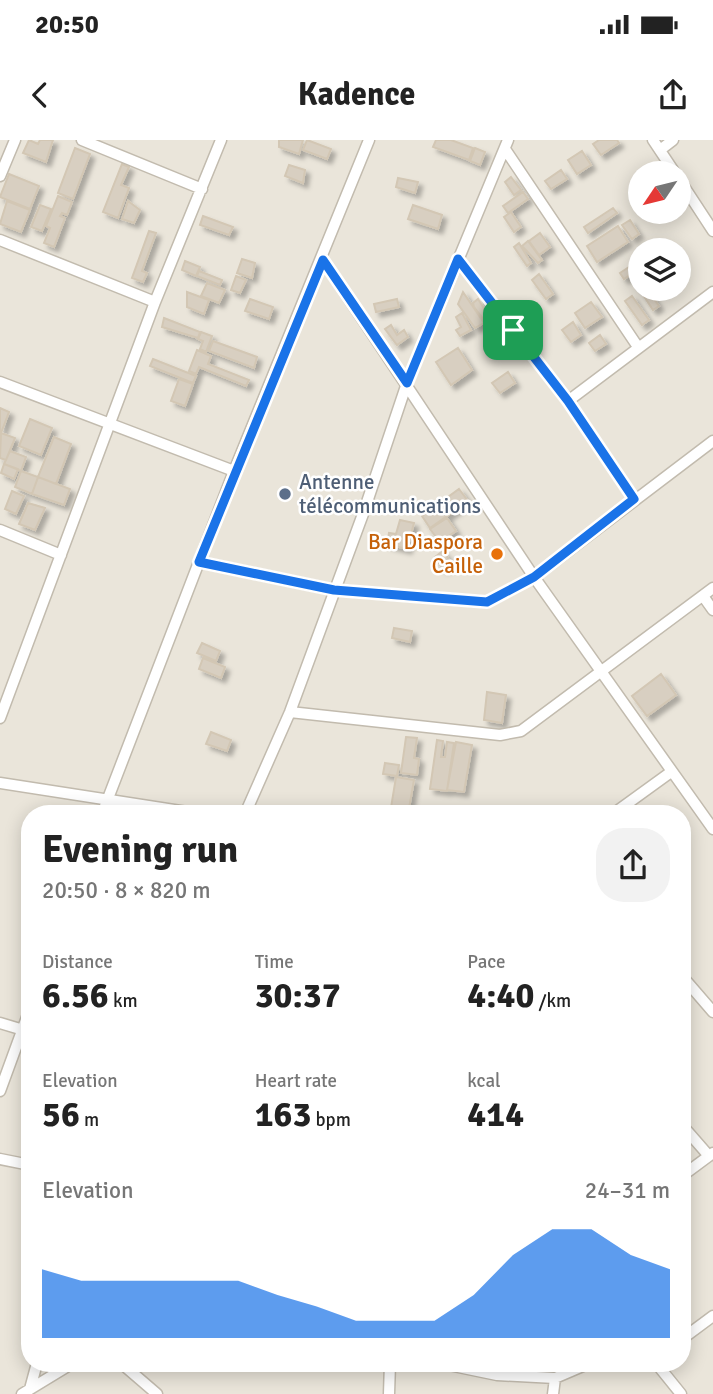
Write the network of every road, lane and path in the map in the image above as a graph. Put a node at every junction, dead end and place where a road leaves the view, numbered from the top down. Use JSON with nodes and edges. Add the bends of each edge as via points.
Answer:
{"nodes":[{"id":1,"x":15,"y":140,"type":"edge"},
{"id":2,"x":82,"y":140,"type":"edge"},
{"id":3,"x":221,"y":140,"type":"edge"},
{"id":4,"x":369,"y":140,"type":"edge"},
{"id":5,"x":673,"y":140,"type":"edge"},
{"id":6,"x":507,"y":145,"type":"edge"},
{"id":7,"x":657,"y":145,"type":"edge"},
{"id":8,"x":667,"y":161,"type":"edge"},
{"id":9,"x":0,"y":176,"type":"edge"},
{"id":10,"x":202,"y":189,"type":"junction"},
{"id":11,"x":691,"y":197,"type":"edge"},
{"id":12,"x":713,"y":231,"type":"edge"},
{"id":13,"x":0,"y":240,"type":"edge"},
{"id":14,"x":458,"y":259,"type":"junction"},
{"id":15,"x":323,"y":260,"type":"junction"},
{"id":16,"x":713,"y":292,"type":"edge"},
{"id":17,"x":155,"y":302,"type":"junction"},
{"id":18,"x":638,"y":347,"type":"junction"},
{"id":19,"x":0,"y":382,"type":"edge"},
{"id":20,"x":407,"y":383,"type":"junction"},
{"id":21,"x":568,"y":401,"type":"junction"},
{"id":22,"x":109,"y":426,"type":"junction"},
{"id":23,"x":713,"y":440,"type":"edge"},
{"id":24,"x":234,"y":471,"type":"junction"},
{"id":25,"x":634,"y":499,"type":"junction"},
{"id":26,"x":0,"y":530,"type":"edge"},
{"id":27,"x":61,"y":555,"type":"junction"},
{"id":28,"x":199,"y":562,"type":"junction"},
{"id":29,"x":534,"y":577,"type":"junction"},
{"id":30,"x":713,"y":588,"type":"edge"},
{"id":31,"x":334,"y":590,"type":"junction"},
{"id":32,"x":703,"y":596,"type":"junction"},
{"id":33,"x":713,"y":610,"type":"edge"},
{"id":34,"x":601,"y":671,"type":"junction"},
{"id":35,"x":290,"y":712,"type":"junction"},
{"id":36,"x":0,"y":718,"type":"edge"},
{"id":37,"x":671,"y":772,"type":"junction"},
{"id":38,"x":0,"y":783,"type":"edge"},
{"id":39,"x":106,"y":802,"type":"junction"},
{"id":40,"x":105,"y":805,"type":"edge"},
{"id":41,"x":130,"y":805,"type":"edge"},
{"id":42,"x":249,"y":805,"type":"edge"},
{"id":43,"x":625,"y":805,"type":"edge"},
{"id":44,"x":713,"y":829,"type":"edge"},
{"id":45,"x":691,"y":985,"type":"edge"},
{"id":46,"x":711,"y":1004,"type":"edge"},
{"id":47,"x":0,"y":1023,"type":"edge"},
{"id":48,"x":21,"y":1029,"type":"edge"},
{"id":49,"x":21,"y":1043,"type":"edge"},
{"id":50,"x":0,"y":1091,"type":"edge"},
{"id":51,"x":691,"y":1134,"type":"edge"},
{"id":52,"x":711,"y":1155,"type":"edge"},
{"id":53,"x":0,"y":1160,"type":"edge"},
{"id":54,"x":21,"y":1164,"type":"edge"},
{"id":55,"x":691,"y":1170,"type":"edge"},
{"id":56,"x":713,"y":1316,"type":"edge"},
{"id":57,"x":691,"y":1332,"type":"edge"},
{"id":58,"x":33,"y":1372,"type":"edge"},
{"id":59,"x":58,"y":1372,"type":"edge"},
{"id":60,"x":131,"y":1372,"type":"edge"},
{"id":61,"x":390,"y":1372,"type":"edge"},
{"id":62,"x":483,"y":1372,"type":"edge"},
{"id":63,"x":569,"y":1372,"type":"edge"},
{"id":64,"x":663,"y":1372,"type":"edge"},
{"id":65,"x":555,"y":1378,"type":"junction"},
{"id":66,"x":26,"y":1391,"type":"edge"},
{"id":67,"x":157,"y":1394,"type":"edge"},
{"id":68,"x":389,"y":1394,"type":"edge"},
{"id":69,"x":554,"y":1394,"type":"edge"},
{"id":70,"x":681,"y":1394,"type":"edge"}],
"edges":[{"from":1,"to":9,"type":"street"},
{"from":2,"to":10,"type":"street"},
{"from":3,"to":10,"type":"street"},
{"from":4,"to":15,"type":"street"},
{"from":5,"to":7,"type":"street"},
{"from":6,"to":14,"type":"street"},
{"from":6,"to":18,"type":"street"},
{"from":7,"to":8,"type":"street"},
{"from":10,"to":17,"type":"street"},
{"from":11,"to":12,"type":"street"},
{"from":13,"to":17,"type":"street"},
{"from":14,"to":20,"type":"street"},
{"from":14,"to":21,"type":"street"},
{"from":15,"to":20,"type":"street"},
{"from":15,"to":24,"type":"street"},
{"from":16,"to":18,"type":"street"},
{"from":17,"to":22,"type":"street"},
{"from":18,"to":21,"type":"street"},
{"from":19,"to":22,"type":"street"},
{"from":20,"to":29,"type":"street"},
{"from":20,"to":31,"type":"street"},
{"from":21,"to":25,"type":"street"},
{"from":22,"to":24,"type":"street"},
{"from":22,"to":27,"type":"street"},
{"from":23,"to":25,"type":"street"},
{"from":24,"to":28,"type":"street"},
{"from":25,"to":29,"type":"street"},
{"from":26,"to":27,"type":"street"},
{"from":27,"to":36,"type":"street"},
{"from":28,"to":31,"type":"street"},
{"from":28,"to":39,"type":"street"},
{"from":29,"to":31,"type":"street","via":[[487,602]]},
{"from":29,"to":34,"type":"street"},
{"from":30,"to":32,"type":"street"},
{"from":31,"to":35,"type":"street"},
{"from":32,"to":33,"type":"street"},
{"from":32,"to":34,"type":"street"},
{"from":34,"to":35,"type":"street","via":[[521,731],[500,735]]},
{"from":34,"to":37,"type":"street"},
{"from":35,"to":42,"type":"street"},
{"from":37,"to":43,"type":"street"},
{"from":37,"to":44,"type":"street"},
{"from":38,"to":39,"type":"street"},
{"from":39,"to":40,"type":"street"},
{"from":39,"to":41,"type":"street"},
{"from":45,"to":46,"type":"street"},
{"from":47,"to":48,"type":"street"},
{"from":49,"to":50,"type":"street"},
{"from":51,"to":52,"type":"street"},
{"from":52,"to":55,"type":"street"},
{"from":53,"to":54,"type":"street"},
{"from":56,"to":57,"type":"street"},
{"from":58,"to":66,"type":"street"},
{"from":59,"to":66,"type":"street"},
{"from":60,"to":67,"type":"street"},
{"from":61,"to":68,"type":"street"},
{"from":62,"to":65,"type":"street"},
{"from":63,"to":65,"type":"street"},
{"from":64,"to":70,"type":"street"},
{"from":65,"to":69,"type":"street"}]}
